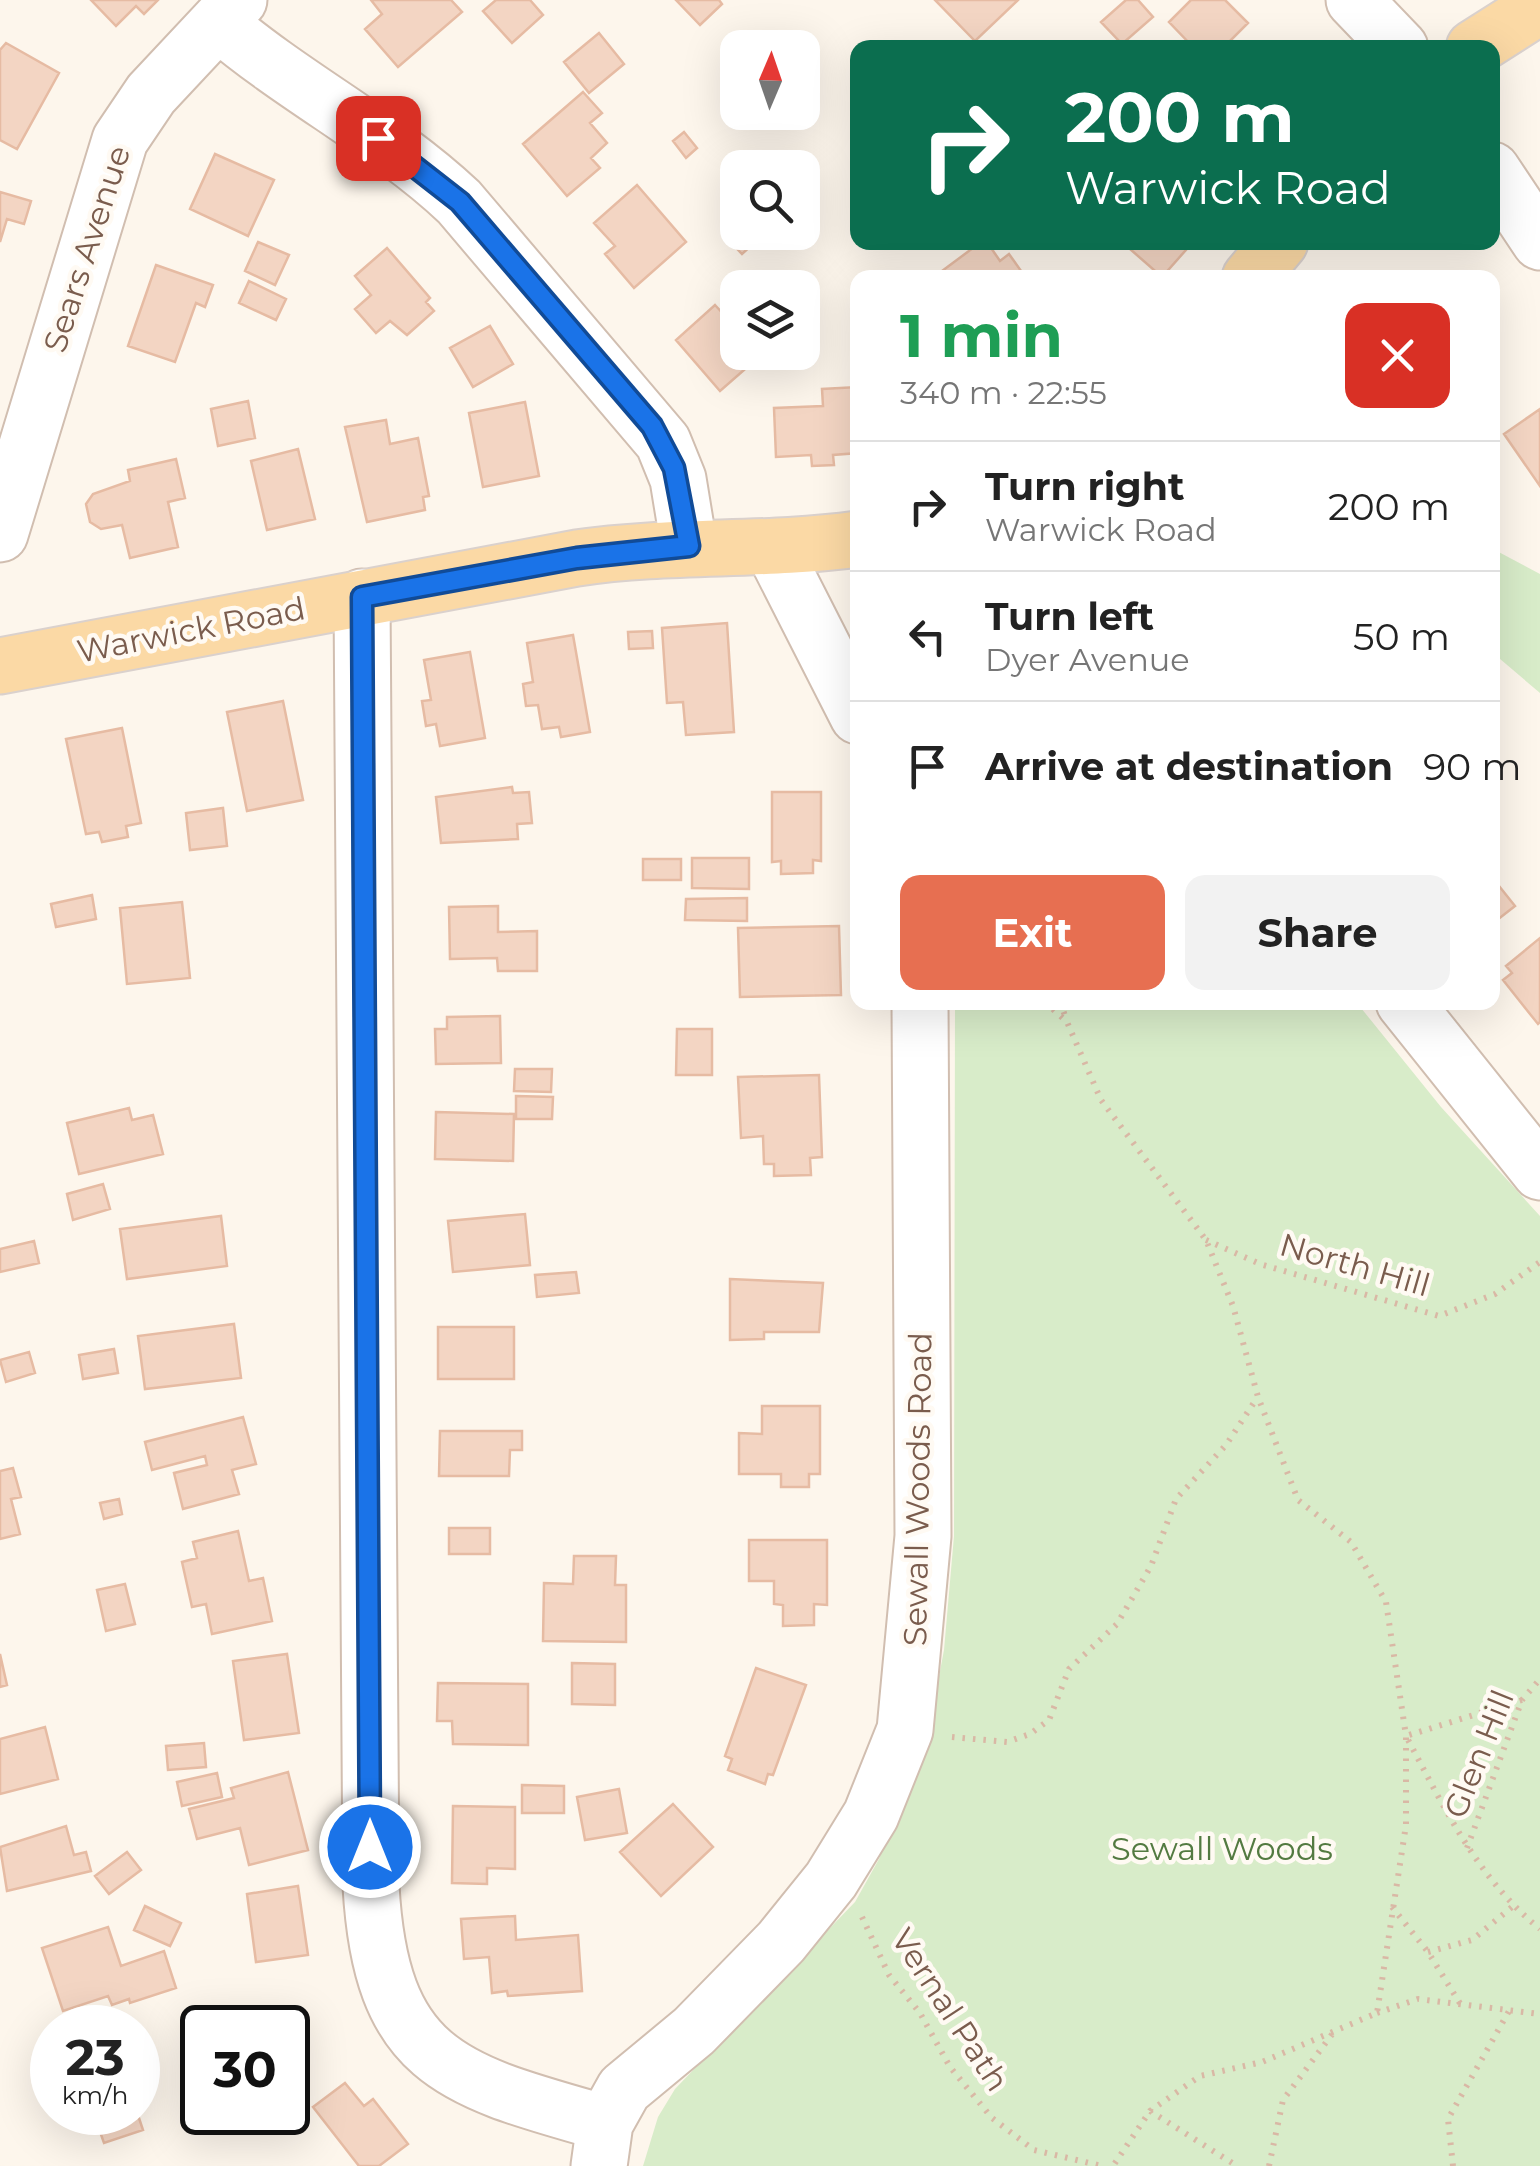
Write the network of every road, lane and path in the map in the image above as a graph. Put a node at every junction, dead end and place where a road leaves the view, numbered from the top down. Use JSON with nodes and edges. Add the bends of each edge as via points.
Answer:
{"nodes":[{"id":1,"x":1354,"y":0,"type":"edge"},
{"id":2,"x":1540,"y":6,"type":"edge"},
{"id":3,"x":230,"y":12,"type":"edge"},
{"id":4,"x":1392,"y":40,"type":"edge"},
{"id":5,"x":1487,"y":40,"type":"edge"},
{"id":6,"x":1500,"y":182,"type":"edge"},
{"id":7,"x":1540,"y":242,"type":"edge"},
{"id":8,"x":1273,"y":250,"type":"edge"},
{"id":9,"x":1257,"y":270,"type":"edge"},
{"id":10,"x":0,"y":534,"type":"edge"},
{"id":11,"x":850,"y":540,"type":"edge"},
{"id":12,"x":689,"y":546,"type":"junction"},
{"id":13,"x":772,"y":547,"type":"junction"},
{"id":14,"x":362,"y":597,"type":"junction"},
{"id":15,"x":0,"y":666,"type":"edge"},
{"id":16,"x":850,"y":700,"type":"edge"},
{"id":17,"x":920,"y":1010,"type":"edge"},
{"id":18,"x":1054,"y":1010,"type":"edge"},
{"id":19,"x":1063,"y":1010,"type":"edge"},
{"id":20,"x":1410,"y":1010,"type":"edge"},
{"id":21,"x":1067,"y":1022,"type":"junction"},
{"id":22,"x":1540,"y":1172,"type":"edge"},
{"id":23,"x":1206,"y":1240,"type":"junction"},
{"id":24,"x":1540,"y":1262,"type":"edge"},
{"id":25,"x":1258,"y":1397,"type":"junction"},
{"id":26,"x":1540,"y":1679,"type":"edge"},
{"id":27,"x":1522,"y":1700,"type":"junction"},
{"id":28,"x":904,"y":1730,"type":"junction"},
{"id":29,"x":1406,"y":1736,"type":"junction"},
{"id":30,"x":1467,"y":1849,"type":"junction"},
{"id":31,"x":830,"y":1880,"type":"junction"},
{"id":32,"x":1392,"y":1906,"type":"junction"},
{"id":33,"x":1512,"y":1907,"type":"junction"},
{"id":34,"x":1540,"y":1929,"type":"edge"},
{"id":35,"x":1428,"y":1952,"type":"junction"},
{"id":36,"x":1461,"y":2005,"type":"junction"},
{"id":37,"x":1509,"y":2010,"type":"junction"},
{"id":38,"x":1377,"y":2013,"type":"junction"},
{"id":39,"x":1540,"y":2014,"type":"edge"},
{"id":40,"x":1336,"y":2028,"type":"junction"},
{"id":41,"x":1150,"y":2111,"type":"junction"},
{"id":42,"x":602,"y":2144,"type":"edge"},
{"id":43,"x":1102,"y":2166,"type":"edge"},
{"id":44,"x":1113,"y":2166,"type":"edge"},
{"id":45,"x":1237,"y":2166,"type":"edge"},
{"id":46,"x":1269,"y":2166,"type":"edge"},
{"id":47,"x":1453,"y":2166,"type":"edge"}],
"edges":[{"from":1,"to":4,"type":"street"},
{"from":2,"to":5,"type":"main road"},
{"from":3,"to":10,"type":"street","name":"Sears Avenue","via":[[152,94],[120,140]]},
{"from":3,"to":12,"type":"street","via":[[310,95],[414,162],[460,202],[663,442],[678,479]]},
{"from":6,"to":7,"type":"street"},
{"from":8,"to":9,"type":"main road"},
{"from":11,"to":13,"type":"main road","name":"Warwick Road"},
{"from":12,"to":13,"type":"main road","name":"Warwick Road"},
{"from":12,"to":14,"type":"main road","name":"Warwick Road","via":[[577,558]]},
{"from":13,"to":16,"type":"street"},
{"from":14,"to":15,"type":"main road","name":"Warwick Road"},
{"from":14,"to":42,"type":"street","via":[[371,1886],[377,1950],[407,2024],[444,2063]]},
{"from":17,"to":28,"type":"street","name":"Sewall Woods Road","via":[[923,1536]]},
{"from":18,"to":21,"type":"path"},
{"from":19,"to":21,"type":"path"},
{"from":20,"to":22,"type":"street"},
{"from":21,"to":23,"type":"path","via":[[1101,1100]]},
{"from":23,"to":24,"type":"path","name":"North Hill","via":[[1260,1264],[1439,1316],[1495,1294]]},
{"from":23,"to":25,"type":"path"},
{"from":25,"to":28,"type":"path","via":[[1226,1445],[1176,1499],[1151,1566],[1117,1624],[1069,1668],[1049,1720],[1008,1742]]},
{"from":25,"to":29,"type":"path","via":[[1298,1500],[1351,1542],[1386,1602]]},
{"from":26,"to":27,"type":"path","name":"Glen Hill"},
{"from":27,"to":29,"type":"path"},
{"from":27,"to":30,"type":"path","name":"Glen Hill"},
{"from":28,"to":31,"type":"street","name":"Sewall Woods Road","via":[[871,1815]]},
{"from":29,"to":30,"type":"path"},
{"from":29,"to":32,"type":"path","via":[[1406,1825]]},
{"from":30,"to":33,"type":"path"},
{"from":31,"to":42,"type":"street","name":"Sewall Woods Road","via":[[781,1942],[694,2031],[624,2089]]},
{"from":31,"to":43,"type":"path","name":"Vernal Path","via":[[855,1902],[889,1975],[992,2118],[1034,2150]]},
{"from":32,"to":35,"type":"path"},
{"from":32,"to":38,"type":"path"},
{"from":33,"to":34,"type":"path"},
{"from":33,"to":35,"type":"path","via":[[1472,1940]]},
{"from":35,"to":36,"type":"path"},
{"from":36,"to":37,"type":"path"},
{"from":36,"to":38,"type":"path","via":[[1418,1998]]},
{"from":37,"to":39,"type":"path"},
{"from":37,"to":47,"type":"path","via":[[1448,2118]]},
{"from":38,"to":40,"type":"path"},
{"from":40,"to":41,"type":"path","via":[[1262,2062],[1200,2076]]},
{"from":40,"to":46,"type":"path","via":[[1284,2100]]},
{"from":41,"to":44,"type":"path"},
{"from":41,"to":45,"type":"path"}]}
